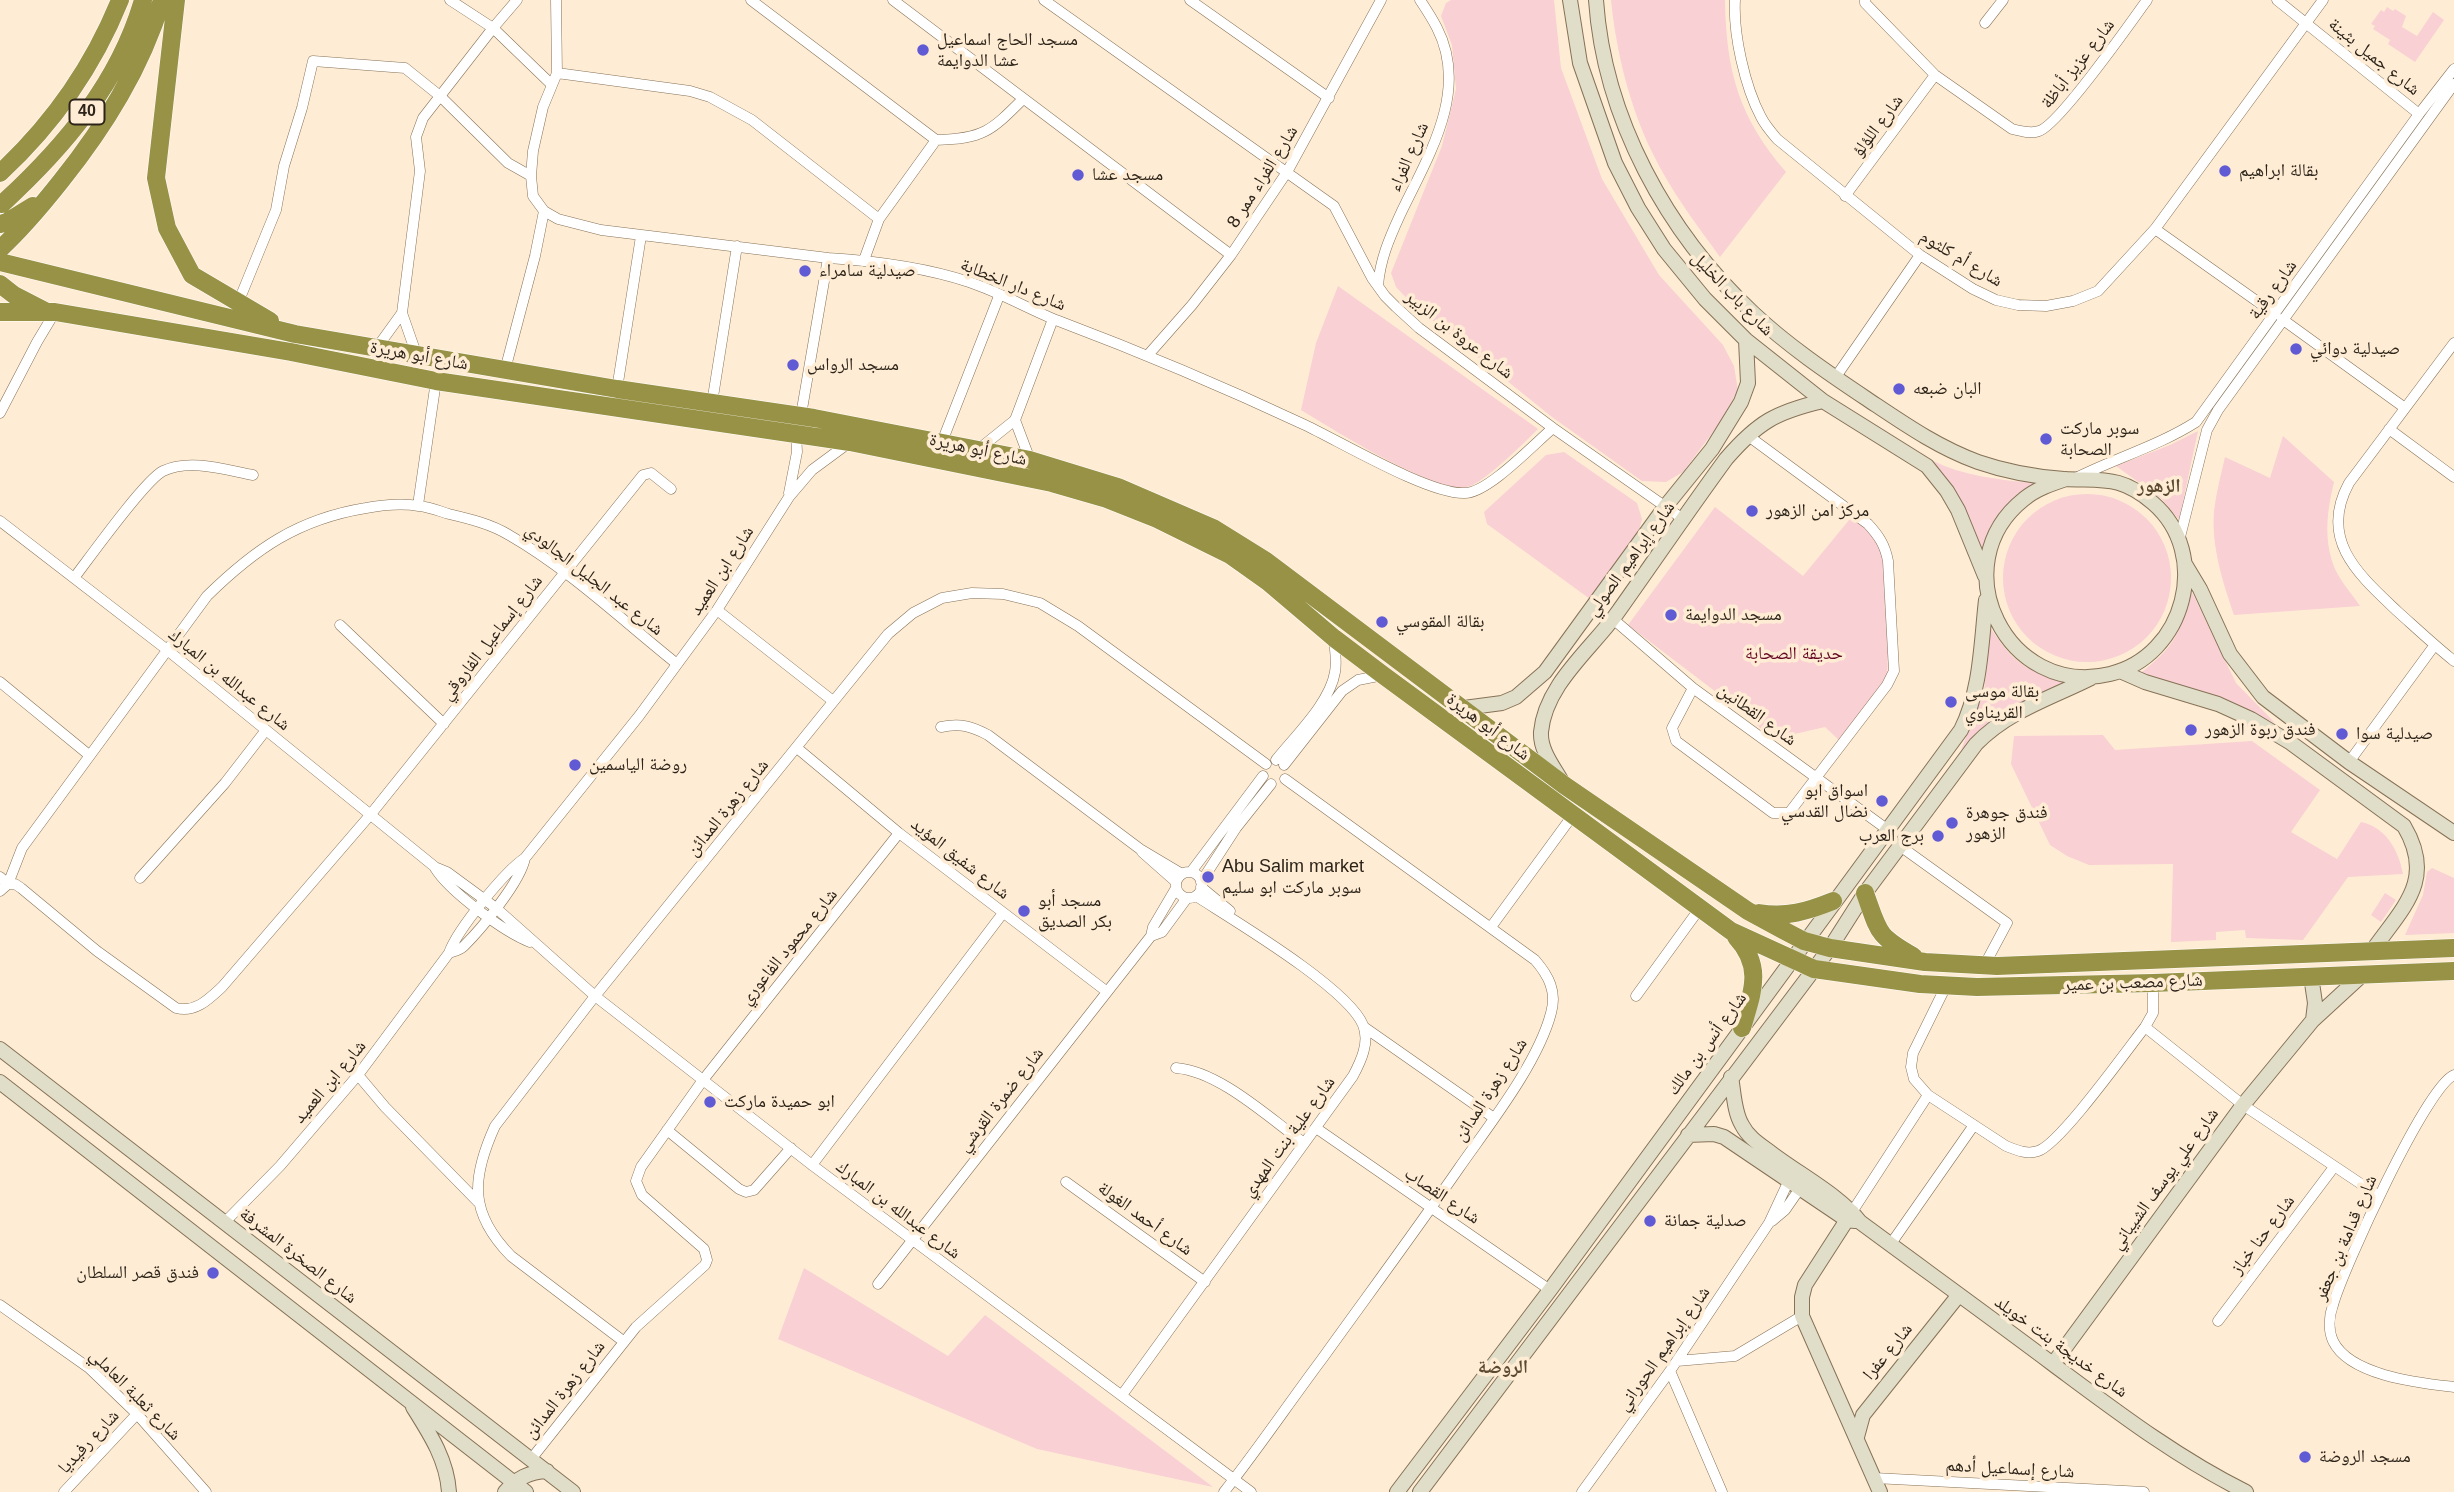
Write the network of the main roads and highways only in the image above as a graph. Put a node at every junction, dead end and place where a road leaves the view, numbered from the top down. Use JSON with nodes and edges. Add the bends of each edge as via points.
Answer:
{"nodes":[{"id":1,"x":120,"y":0,"type":"edge"},
{"id":2,"x":142,"y":0,"type":"edge"},
{"id":3,"x":162,"y":0,"type":"edge"},
{"id":4,"x":176,"y":0,"type":"edge"},
{"id":5,"x":1570,"y":0,"type":"edge"},
{"id":6,"x":1595,"y":0,"type":"edge"},
{"id":7,"x":0,"y":173,"type":"edge"},
{"id":8,"x":51,"y":193,"type":"junction"},
{"id":9,"x":2,"y":204,"type":"dead end"},
{"id":10,"x":0,"y":224,"type":"edge"},
{"id":11,"x":0,"y":249,"type":"edge"},
{"id":12,"x":0,"y":262,"type":"edge"},
{"id":13,"x":0,"y":284,"type":"edge"},
{"id":14,"x":0,"y":312,"type":"edge"},
{"id":15,"x":50,"y":312,"type":"junction"},
{"id":16,"x":295,"y":334,"type":"junction"},
{"id":17,"x":1746,"y":340,"type":"junction"},
{"id":18,"x":671,"y":396,"type":"junction"},
{"id":19,"x":1823,"y":401,"type":"junction"},
{"id":20,"x":707,"y":402,"type":"junction"},
{"id":21,"x":667,"y":416,"type":"junction"},
{"id":22,"x":698,"y":420,"type":"junction"},
{"id":23,"x":2071,"y":479,"type":"junction"},
{"id":24,"x":2185,"y":564,"type":"junction"},
{"id":25,"x":1986,"y":585,"type":"junction"},
{"id":26,"x":2120,"y":671,"type":"junction"},
{"id":27,"x":2094,"y":677,"type":"junction"},
{"id":28,"x":1464,"y":708,"type":"junction"},
{"id":29,"x":1564,"y":785,"type":"junction"},
{"id":30,"x":2454,"y":833,"type":"edge"},
{"id":31,"x":1865,"y":894,"type":"junction"},
{"id":32,"x":1833,"y":901,"type":"junction"},
{"id":33,"x":1748,"y":911,"type":"junction"},
{"id":34,"x":1731,"y":931,"type":"junction"},
{"id":35,"x":1804,"y":941,"type":"junction"},
{"id":36,"x":1830,"y":948,"type":"junction"},
{"id":37,"x":2454,"y":948,"type":"edge"},
{"id":38,"x":2372,"y":951,"type":"junction"},
{"id":39,"x":1792,"y":960,"type":"junction"},
{"id":40,"x":1926,"y":962,"type":"junction"},
{"id":41,"x":1814,"y":969,"type":"junction"},
{"id":42,"x":2454,"y":971,"type":"edge"},
{"id":43,"x":2362,"y":975,"type":"junction"},
{"id":44,"x":2311,"y":976,"type":"junction"},
{"id":45,"x":2313,"y":1020,"type":"junction"},
{"id":46,"x":1742,"y":1028,"type":"junction"},
{"id":47,"x":0,"y":1049,"type":"edge"},
{"id":48,"x":1731,"y":1077,"type":"junction"},
{"id":49,"x":0,"y":1082,"type":"edge"},
{"id":50,"x":1688,"y":1135,"type":"junction"},
{"id":51,"x":1798,"y":1180,"type":"junction"},
{"id":52,"x":1853,"y":1218,"type":"junction"},
{"id":53,"x":1958,"y":1296,"type":"junction"},
{"id":54,"x":2053,"y":1364,"type":"junction"},
{"id":55,"x":407,"y":1397,"type":"junction"},
{"id":56,"x":1857,"y":1437,"type":"junction"},
{"id":57,"x":537,"y":1467,"type":"junction"},
{"id":58,"x":509,"y":1487,"type":"edge"},
{"id":59,"x":449,"y":1492,"type":"edge"},
{"id":60,"x":528,"y":1492,"type":"edge"},
{"id":61,"x":573,"y":1492,"type":"edge"},
{"id":62,"x":1397,"y":1492,"type":"edge"},
{"id":63,"x":1420,"y":1492,"type":"edge"},
{"id":64,"x":1880,"y":1492,"type":"edge"},
{"id":65,"x":2245,"y":1492,"type":"edge"}],
"edges":[{"from":1,"to":7,"type":"highway","number":"40","via":[[88,69],[55,115]]},
{"from":2,"to":9,"type":"highway","number":"40","via":[[104,88],[77,128]]},
{"from":3,"to":8,"type":"highway","via":[[121,97]]},
{"from":4,"to":16,"type":"highway","via":[[156,178],[167,228],[192,275]]},
{"from":5,"to":17,"type":"main road","name":"شارع باب الخليل","via":[[1580,63],[1615,163],[1638,208],[1664,249]]},
{"from":6,"to":23,"type":"main road","name":"شارع باب الخليل","via":[[1618,109],[1636,152],[1685,237],[1754,314],[1835,378],[1952,452],[1993,466]]},
{"from":8,"to":10,"type":"highway"},
{"from":8,"to":11,"type":"highway"},
{"from":12,"to":16,"type":"highway","name":"شارع أبو هريرة"},
{"from":13,"to":15,"type":"highway"},
{"from":14,"to":15,"type":"highway","name":"شارع أبو هريرة"},
{"from":15,"to":21,"type":"highway","name":"شارع أبو هريرة","via":[[436,381]]},
{"from":16,"to":18,"type":"highway","name":"شارع أبو هريرة"},
{"from":17,"to":19,"type":"main road","name":"شارع باب الخليل"},
{"from":17,"to":28,"type":"main road","name":"شارع إبراهيم الصولي","via":[[1748,383],[1741,402],[1712,449],[1545,672],[1516,697]]},
{"from":18,"to":20,"type":"highway","name":"شارع أبو هريرة"},
{"from":18,"to":21,"type":"highway"},
{"from":19,"to":25,"type":"main road","name":"شارع باب الخليل","via":[[1927,466],[1958,510]]},
{"from":19,"to":29,"type":"main road","name":"شارع إبراهيم الصولي","via":[[1783,411],[1747,435],[1566,676],[1543,719],[1542,746]]},
{"from":20,"to":22,"type":"highway"},
{"from":20,"to":28,"type":"highway","name":"شارع أبو هريرة","via":[[979,449],[1118,487],[1213,528],[1266,561]]},
{"from":21,"to":22,"type":"highway","name":"شارع أبو هريرة"},
{"from":22,"to":34,"type":"highway","name":"شارع أبو هريرة","via":[[850,442],[1052,483],[1157,519],[1230,555],[1382,675]]},
{"from":23,"to":24,"type":"main road","via":[[2109,481],[2139,492],[2169,522]]},
{"from":23,"to":25,"type":"main road","via":[[2035,492],[2008,514],[1988,555]]},
{"from":24,"to":26,"type":"main road","via":[[2179,615],[2166,638],[2146,658]]},
{"from":24,"to":30,"type":"main road","via":[[2230,654],[2263,697]]},
{"from":25,"to":27,"type":"main road","via":[[1994,616],[2006,638],[2024,656],[2069,676]]},
{"from":25,"to":32,"type":"main road","name":"شارع أنس بن مالك","via":[[1976,692],[1961,730]]},
{"from":26,"to":27,"type":"main road"},
{"from":26,"to":38,"type":"main road","via":[[2251,719],[2404,826],[2415,844],[2419,864],[2416,885]]},
{"from":27,"to":31,"type":"main road","via":[[1990,729]]},
{"from":28,"to":29,"type":"highway","name":"شارع أبو هريرة"},
{"from":29,"to":33,"type":"highway","name":"شارع أبو هريرة"},
{"from":31,"to":36,"type":"main road"},
{"from":31,"to":40,"type":"highway","via":[[1878,930],[1888,942]]},
{"from":32,"to":33,"type":"highway","via":[[1795,914]]},
{"from":32,"to":35,"type":"main road","name":"شارع أنس بن مالك"},
{"from":33,"to":35,"type":"highway","name":"شارع أبو هريرة"},
{"from":34,"to":39,"type":"highway","name":"شارع أبو هريرة"},
{"from":34,"to":46,"type":"highway","via":[[1752,959],[1753,992]]},
{"from":35,"to":36,"type":"highway","name":"شارع أبو هريرة"},
{"from":35,"to":39,"type":"main road","name":"شارع أنس بن مالك"},
{"from":36,"to":40,"type":"highway","name":"شارع مصعب بن عمير"},
{"from":36,"to":41,"type":"main road"},
{"from":37,"to":38,"type":"highway","name":"شارع مصعب بن عمير"},
{"from":38,"to":40,"type":"highway","name":"شارع مصعب بن عمير","via":[[2135,962]]},
{"from":39,"to":41,"type":"highway","name":"شارع أبو هريرة"},
{"from":39,"to":46,"type":"main road","name":"شارع أنس بن مالك"},
{"from":41,"to":44,"type":"highway","name":"شارع مصعب بن عمير","via":[[1946,986]]},
{"from":41,"to":48,"type":"main road"},
{"from":42,"to":43,"type":"highway","name":"شارع مصعب بن عمير"},
{"from":43,"to":44,"type":"highway","name":"شارع مصعب بن عمير"},
{"from":43,"to":45,"type":"main road","name":"شارع علي يوسف الشيباني"},
{"from":44,"to":45,"type":"main road"},
{"from":45,"to":54,"type":"main road","name":"شارع علي يوسف الشيباني","via":[[2243,1105]]},
{"from":46,"to":62,"type":"main road","name":"شارع أنس بن مالك"},
{"from":47,"to":57,"type":"main road","name":"شارع الصخرة المشرفة"},
{"from":48,"to":50,"type":"main road"},
{"from":48,"to":51,"type":"main road","name":"شارع خديجة بنت خويلد","via":[[1742,1126]]},
{"from":49,"to":55,"type":"main road"},
{"from":50,"to":51,"type":"main road","name":"شارع خديجة بنت خويلد","via":[[1724,1137]]},
{"from":50,"to":63,"type":"main road"},
{"from":51,"to":52,"type":"main road","name":"شارع خديجة بنت خويلد"},
{"from":52,"to":53,"type":"main road","name":"شارع خديجة بنت خويلد"},
{"from":52,"to":56,"type":"main road","via":[[1805,1285],[1802,1316]]},
{"from":53,"to":54,"type":"main road","name":"شارع خديجة بنت خويلد"},
{"from":53,"to":56,"type":"main road","name":"شارع عفرا","via":[[1863,1415]]},
{"from":54,"to":65,"type":"main road","name":"شارع خديجة بنت خويلد","via":[[2143,1433]]},
{"from":55,"to":58,"type":"main road"},
{"from":55,"to":59,"type":"main road","via":[[441,1454]]},
{"from":56,"to":64,"type":"main road"},
{"from":57,"to":58,"type":"main road"},
{"from":57,"to":60,"type":"main road"},
{"from":57,"to":61,"type":"main road","name":"شارع الصخرة المشرفة"},
{"from":58,"to":60,"type":"main road"}]}
